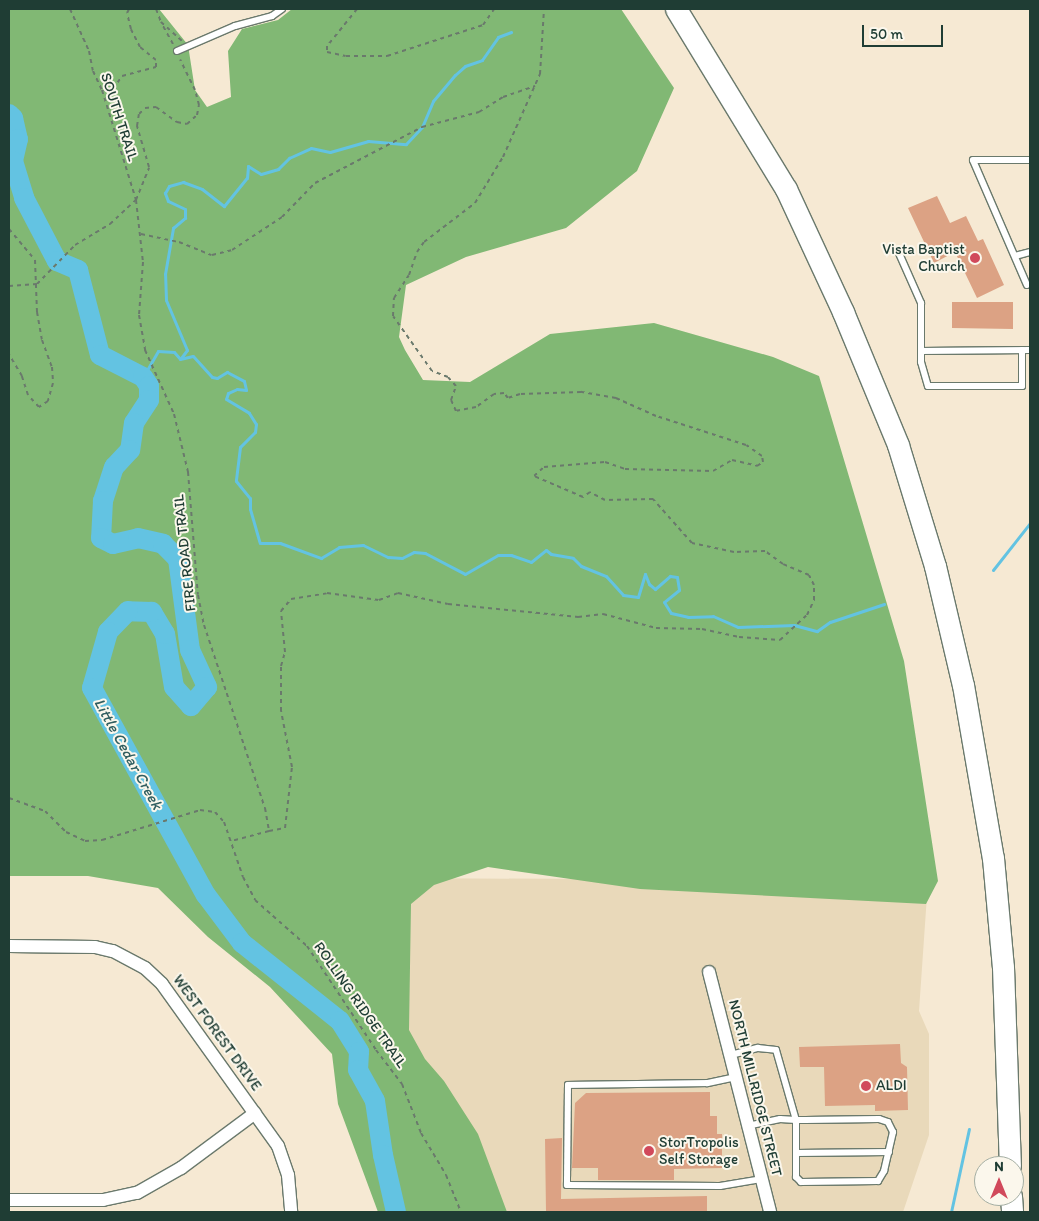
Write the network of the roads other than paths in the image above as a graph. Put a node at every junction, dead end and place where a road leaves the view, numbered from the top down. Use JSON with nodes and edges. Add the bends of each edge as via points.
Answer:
{"nodes":[{"id":1,"x":282,"y":9,"type":"edge"},
{"id":2,"x":676,"y":9,"type":"edge"},
{"id":3,"x":177,"y":51,"type":"road end"},
{"id":4,"x":1030,"y":160,"type":"edge"},
{"id":5,"x":898,"y":251,"type":"dead end"},
{"id":6,"x":1030,"y":252,"type":"edge"},
{"id":7,"x":1015,"y":256,"type":"junction"},
{"id":8,"x":1027,"y":285,"type":"dead end"},
{"id":9,"x":1022,"y":350,"type":"junction"},
{"id":10,"x":1030,"y":350,"type":"edge"},
{"id":11,"x":921,"y":351,"type":"junction"},
{"id":12,"x":9,"y":946,"type":"edge"},
{"id":13,"x":709,"y":972,"type":"dead end"},
{"id":14,"x":731,"y":1055,"type":"junction"},
{"id":15,"x":736,"y":1077,"type":"junction"},
{"id":16,"x":255,"y":1113,"type":"junction"},
{"id":17,"x":796,"y":1120,"type":"junction"},
{"id":18,"x":748,"y":1126,"type":"junction"},
{"id":19,"x":889,"y":1152,"type":"junction"},
{"id":20,"x":796,"y":1153,"type":"junction"},
{"id":21,"x":1010,"y":1156,"type":"edge"},
{"id":22,"x":762,"y":1179,"type":"junction"},
{"id":23,"x":9,"y":1200,"type":"edge"},
{"id":24,"x":291,"y":1212,"type":"edge"},
{"id":25,"x":770,"y":1212,"type":"edge"}],
"edges":[{"from":1,"to":3,"type":"lane","via":[[272,16],[235,26]]},
{"from":2,"to":21,"type":"highway","via":[[786,189],[839,303],[898,446],[935,566],[963,685],[993,858],[1003,967]]},
{"from":4,"to":7,"type":"lane","via":[[973,160]]},
{"from":5,"to":11,"type":"lane","via":[[920,303]]},
{"from":6,"to":7,"type":"lane"},
{"from":7,"to":8,"type":"lane"},
{"from":9,"to":10,"type":"lane"},
{"from":9,"to":11,"type":"lane"},
{"from":9,"to":11,"type":"lane","via":[[1022,386],[928,386]]},
{"from":12,"to":16,"type":"street","name":"WEST FOREST DRIVE","via":[[95,947],[128,957],[145,968],[162,984]]},
{"from":13,"to":14,"type":"street","name":"NORTH MILLRIDGE STREET"},
{"from":14,"to":15,"type":"street","name":"NORTH MILLRIDGE STREET"},
{"from":14,"to":17,"type":"lane","via":[[758,1048],[776,1050]]},
{"from":15,"to":18,"type":"street","name":"NORTH MILLRIDGE STREET"},
{"from":15,"to":22,"type":"lane","via":[[707,1083],[568,1085],[567,1185],[720,1186]]},
{"from":16,"to":23,"type":"street","via":[[181,1168],[137,1193],[103,1200]]},
{"from":16,"to":24,"type":"street","name":"WEST FOREST DRIVE","via":[[284,1159]]},
{"from":17,"to":18,"type":"lane","via":[[780,1119]]},
{"from":17,"to":19,"type":"lane","via":[[884,1120],[893,1132]]},
{"from":17,"to":20,"type":"lane"},
{"from":18,"to":22,"type":"street","name":"NORTH MILLRIDGE STREET"},
{"from":19,"to":20,"type":"lane"},
{"from":19,"to":20,"type":"lane","via":[[878,1181],[804,1183],[796,1177]]},
{"from":22,"to":25,"type":"street","name":"NORTH MILLRIDGE STREET"}]}
